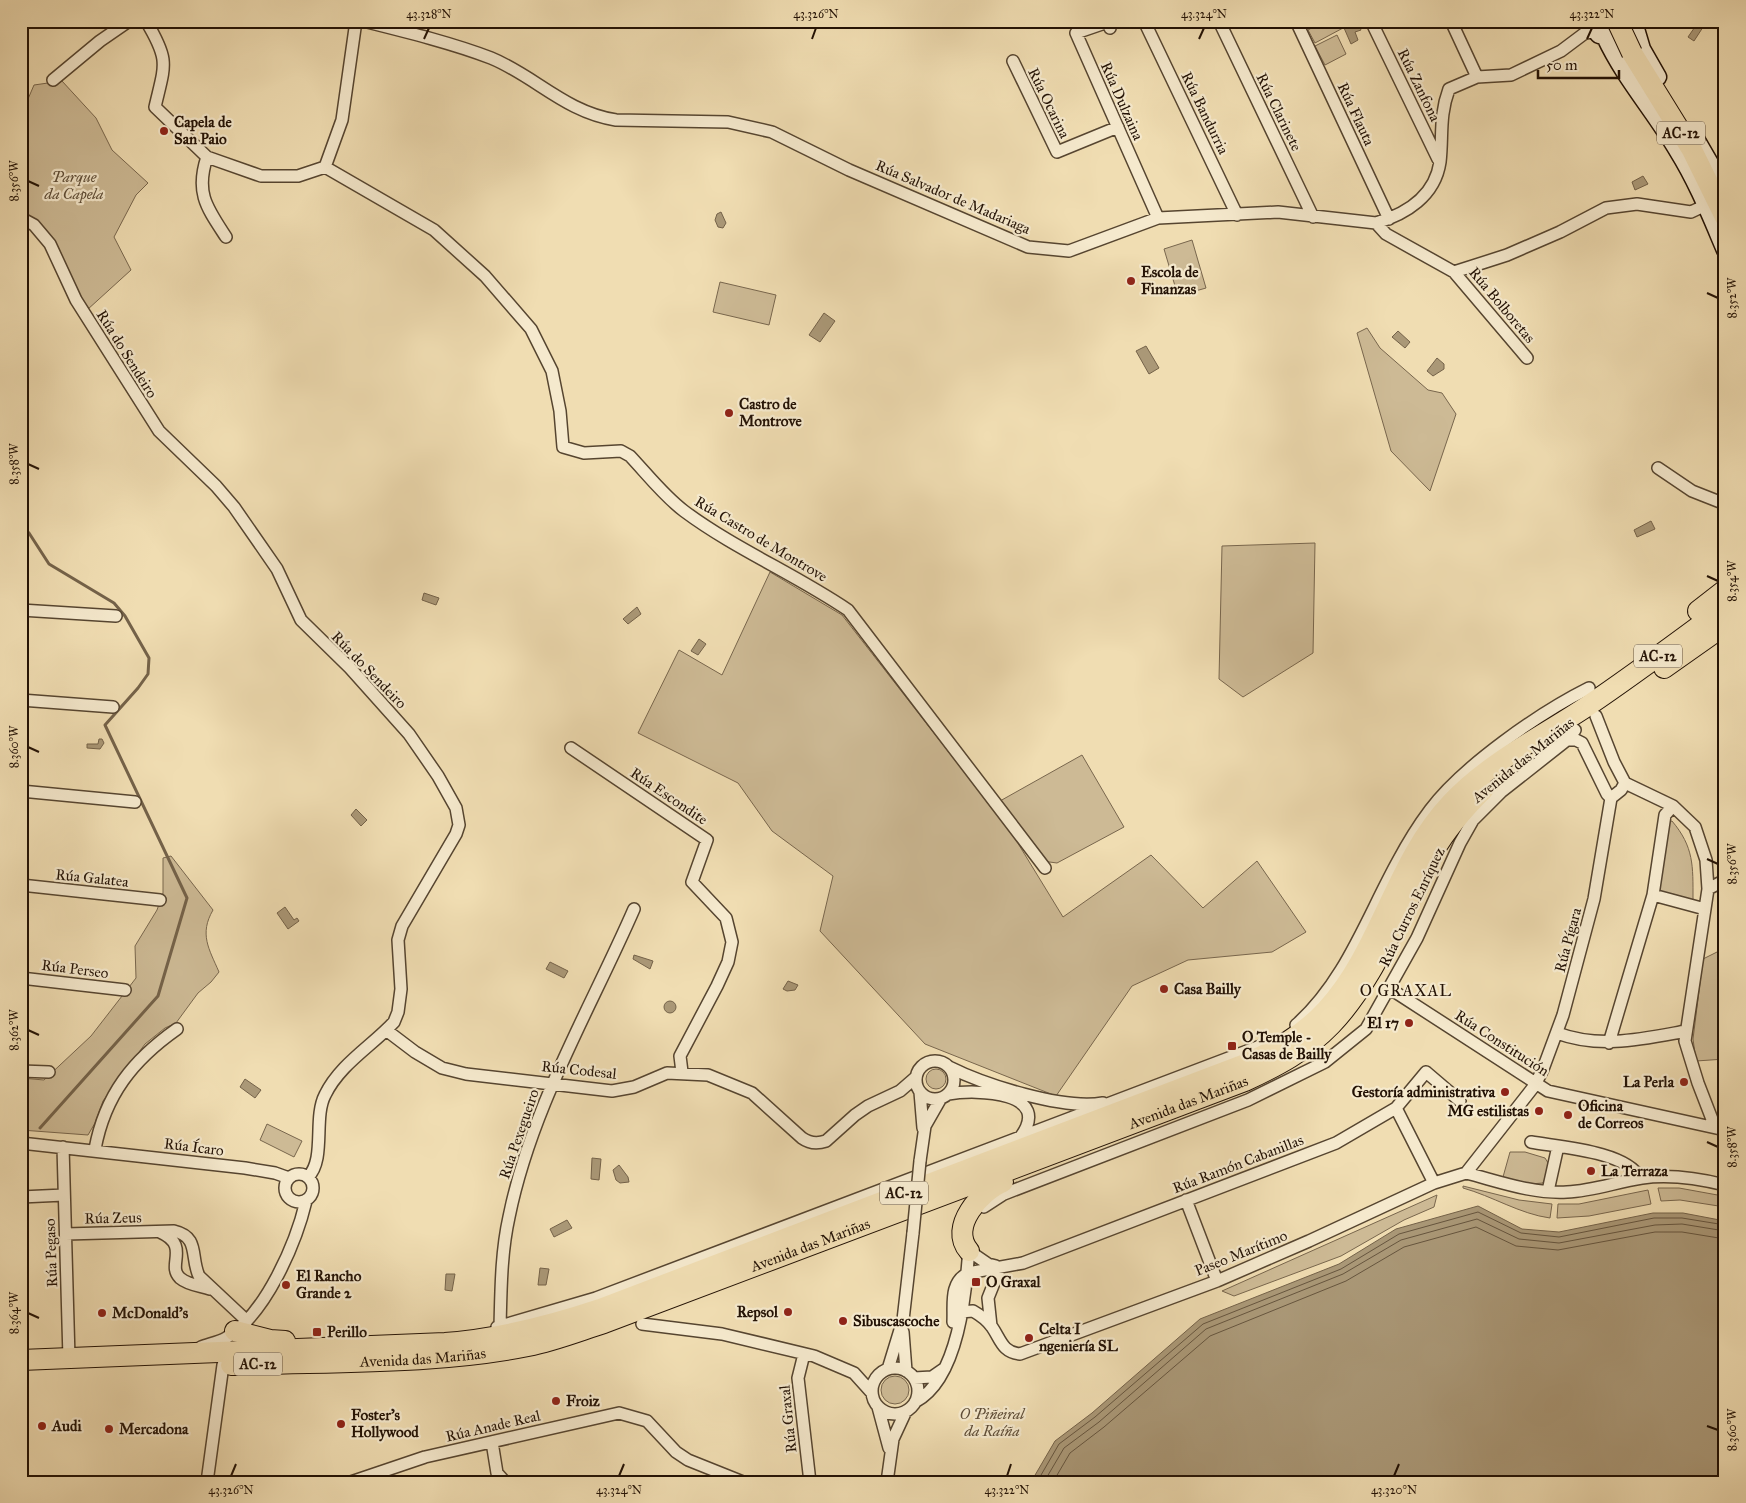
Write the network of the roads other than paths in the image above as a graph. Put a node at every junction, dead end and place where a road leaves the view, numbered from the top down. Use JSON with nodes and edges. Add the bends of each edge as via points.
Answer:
{"nodes":[{"id":1,"x":129,"y":21,"type":"edge"},
{"id":2,"x":146,"y":21,"type":"edge"},
{"id":3,"x":356,"y":21,"type":"edge"},
{"id":4,"x":363,"y":21,"type":"edge"},
{"id":5,"x":1219,"y":21,"type":"edge"},
{"id":6,"x":1296,"y":21,"type":"edge"},
{"id":7,"x":1371,"y":21,"type":"edge"},
{"id":8,"x":1451,"y":21,"type":"edge"},
{"id":9,"x":1629,"y":22,"type":"edge"},
{"id":10,"x":1146,"y":25,"type":"dead end"},
{"id":11,"x":1110,"y":28,"type":"dead end"},
{"id":12,"x":1593,"y":28,"type":"edge"},
{"id":13,"x":1012,"y":61,"type":"dead end"},
{"id":14,"x":1477,"y":77,"type":"junction"},
{"id":15,"x":53,"y":80,"type":"dead end"},
{"id":16,"x":1118,"y":126,"type":"junction"},
{"id":17,"x":207,"y":157,"type":"junction"},
{"id":18,"x":1440,"y":163,"type":"junction"},
{"id":19,"x":325,"y":167,"type":"junction"},
{"id":20,"x":1725,"y":188,"type":"edge"},
{"id":21,"x":1706,"y":205,"type":"junction"},
{"id":22,"x":1237,"y":215,"type":"junction"},
{"id":23,"x":1313,"y":217,"type":"junction"},
{"id":24,"x":1725,"y":217,"type":"edge"},
{"id":25,"x":21,"y":218,"type":"edge"},
{"id":26,"x":1158,"y":218,"type":"junction"},
{"id":27,"x":1389,"y":219,"type":"junction"},
{"id":28,"x":1376,"y":223,"type":"junction"},
{"id":29,"x":226,"y":237,"type":"dead end"},
{"id":30,"x":1725,"y":250,"type":"edge"},
{"id":31,"x":1454,"y":272,"type":"junction"},
{"id":32,"x":1527,"y":358,"type":"dead end"},
{"id":33,"x":1658,"y":468,"type":"dead end"},
{"id":34,"x":1725,"y":504,"type":"edge"},
{"id":35,"x":1725,"y":590,"type":"edge"},
{"id":36,"x":1725,"y":607,"type":"edge"},
{"id":37,"x":21,"y":610,"type":"edge"},
{"id":38,"x":116,"y":616,"type":"dead end"},
{"id":39,"x":1725,"y":625,"type":"edge"},
{"id":40,"x":21,"y":700,"type":"edge"},
{"id":41,"x":1592,"y":702,"type":"junction"},
{"id":42,"x":113,"y":707,"type":"dead end"},
{"id":43,"x":1571,"y":735,"type":"junction"},
{"id":44,"x":571,"y":748,"type":"dead end"},
{"id":45,"x":1540,"y":748,"type":"junction"},
{"id":46,"x":1625,"y":783,"type":"junction"},
{"id":47,"x":21,"y":791,"type":"edge"},
{"id":48,"x":1611,"y":798,"type":"junction"},
{"id":49,"x":135,"y":802,"type":"dead end"},
{"id":50,"x":1672,"y":806,"type":"junction"},
{"id":51,"x":1045,"y":868,"type":"dead end"},
{"id":52,"x":1725,"y":880,"type":"edge"},
{"id":53,"x":21,"y":886,"type":"edge"},
{"id":54,"x":1708,"y":890,"type":"junction"},
{"id":55,"x":1653,"y":895,"type":"junction"},
{"id":56,"x":160,"y":900,"type":"dead end"},
{"id":57,"x":634,"y":909,"type":"dead end"},
{"id":58,"x":1705,"y":909,"type":"junction"},
{"id":59,"x":21,"y":978,"type":"edge"},
{"id":60,"x":1389,"y":988,"type":"junction"},
{"id":61,"x":126,"y":990,"type":"dead end"},
{"id":62,"x":177,"y":1029,"type":"dead end"},
{"id":63,"x":386,"y":1030,"type":"junction"},
{"id":64,"x":1686,"y":1031,"type":"junction"},
{"id":65,"x":1557,"y":1033,"type":"junction"},
{"id":66,"x":1609,"y":1043,"type":"junction"},
{"id":67,"x":949,"y":1066,"type":"junction"},
{"id":68,"x":21,"y":1071,"type":"edge"},
{"id":69,"x":49,"y":1072,"type":"dead end"},
{"id":70,"x":682,"y":1072,"type":"junction"},
{"id":71,"x":915,"y":1078,"type":"junction"},
{"id":72,"x":553,"y":1083,"type":"junction"},
{"id":73,"x":1535,"y":1084,"type":"junction"},
{"id":74,"x":921,"y":1095,"type":"junction"},
{"id":75,"x":891,"y":1096,"type":"junction"},
{"id":76,"x":944,"y":1096,"type":"junction"},
{"id":77,"x":1129,"y":1097,"type":"junction"},
{"id":78,"x":1460,"y":1101,"type":"dead end"},
{"id":79,"x":1396,"y":1108,"type":"junction"},
{"id":80,"x":1136,"y":1123,"type":"junction"},
{"id":81,"x":1720,"y":1128,"type":"edge"},
{"id":82,"x":924,"y":1136,"type":"junction"},
{"id":83,"x":1019,"y":1139,"type":"junction"},
{"id":84,"x":21,"y":1142,"type":"edge"},
{"id":85,"x":1531,"y":1142,"type":"dead end"},
{"id":86,"x":1558,"y":1146,"type":"junction"},
{"id":87,"x":63,"y":1147,"type":"junction"},
{"id":88,"x":95,"y":1150,"type":"junction"},
{"id":89,"x":1466,"y":1172,"type":"junction"},
{"id":90,"x":308,"y":1177,"type":"junction"},
{"id":91,"x":289,"y":1178,"type":"junction"},
{"id":92,"x":1640,"y":1178,"type":"junction"},
{"id":93,"x":1434,"y":1183,"type":"junction"},
{"id":94,"x":1725,"y":1185,"type":"edge"},
{"id":95,"x":1548,"y":1191,"type":"junction"},
{"id":96,"x":64,"y":1195,"type":"junction"},
{"id":97,"x":21,"y":1197,"type":"edge"},
{"id":98,"x":1186,"y":1200,"type":"junction"},
{"id":99,"x":306,"y":1201,"type":"junction"},
{"id":100,"x":293,"y":1202,"type":"junction"},
{"id":101,"x":300,"y":1223,"type":"junction"},
{"id":102,"x":160,"y":1232,"type":"junction"},
{"id":103,"x":66,"y":1234,"type":"junction"},
{"id":104,"x":969,"y":1251,"type":"junction"},
{"id":105,"x":1000,"y":1268,"type":"junction"},
{"id":106,"x":968,"y":1273,"type":"junction"},
{"id":107,"x":1217,"y":1281,"type":"junction"},
{"id":108,"x":210,"y":1288,"type":"junction"},
{"id":109,"x":960,"y":1312,"type":"junction"},
{"id":110,"x":903,"y":1320,"type":"junction"},
{"id":111,"x":642,"y":1324,"type":"joint"},
{"id":112,"x":241,"y":1326,"type":"junction"},
{"id":113,"x":991,"y":1326,"type":"junction"},
{"id":114,"x":500,"y":1327,"type":"junction"},
{"id":115,"x":407,"y":1344,"type":"junction"},
{"id":116,"x":953,"y":1344,"type":"junction"},
{"id":117,"x":494,"y":1352,"type":"junction"},
{"id":118,"x":183,"y":1353,"type":"junction"},
{"id":119,"x":804,"y":1354,"type":"junction"},
{"id":120,"x":69,"y":1358,"type":"junction"},
{"id":121,"x":21,"y":1360,"type":"edge"},
{"id":122,"x":223,"y":1365,"type":"junction"},
{"id":123,"x":946,"y":1367,"type":"junction"},
{"id":124,"x":844,"y":1368,"type":"junction"},
{"id":125,"x":21,"y":1370,"type":"edge"},
{"id":126,"x":884,"y":1371,"type":"junction"},
{"id":127,"x":910,"y":1374,"type":"junction"},
{"id":128,"x":872,"y":1393,"type":"junction"},
{"id":129,"x":915,"y":1402,"type":"junction"},
{"id":130,"x":878,"y":1407,"type":"junction"},
{"id":131,"x":906,"y":1411,"type":"junction"},
{"id":132,"x":492,"y":1442,"type":"junction"},
{"id":133,"x":890,"y":1452,"type":"junction"},
{"id":134,"x":502,"y":1480,"type":"edge"},
{"id":135,"x":207,"y":1482,"type":"edge"},
{"id":136,"x":351,"y":1482,"type":"edge"},
{"id":137,"x":743,"y":1482,"type":"edge"},
{"id":138,"x":810,"y":1482,"type":"edge"},
{"id":139,"x":887,"y":1482,"type":"edge"}],
"edges":[{"from":1,"to":15,"type":"street"},
{"from":2,"to":17,"type":"street","via":[[162,48],[164,68],[155,107]]},
{"from":3,"to":19,"type":"street","via":[[342,120]]},
{"from":4,"to":26,"type":"street","name":"Rúa Salvador de Madariaga","via":[[492,58],[576,108],[600,118],[728,122],[772,132],[855,172],[1028,246],[1069,251]]},
{"from":5,"to":23,"type":"street","name":"Rúa Clarinete"},
{"from":6,"to":27,"type":"street","name":"Rúa Flauta"},
{"from":7,"to":18,"type":"street","name":"Rúa Zanfona"},
{"from":8,"to":14,"type":"street"},
{"from":9,"to":12,"type":"main road","via":[[1630,28],[1619,36]]},
{"from":9,"to":20,"type":"main road","via":[[1648,60]]},
{"from":9,"to":24,"type":"highway","number":"AC-12","bridge":true,"via":[[1632,53],[1692,150]]},
{"from":10,"to":22,"type":"street","name":"Rúa Bandurria"},
{"from":11,"to":16,"type":"street","name":"Rúa Dulzaina","via":[[1108,22],[1076,33]]},
{"from":12,"to":14,"type":"street","via":[[1542,62],[1511,75]]},
{"from":12,"to":21,"type":"main road","via":[[1676,149]]},
{"from":13,"to":16,"type":"street","name":"Rúa Ocarina","via":[[1056,152]]},
{"from":14,"to":18,"type":"street","via":[[1449,90],[1442,106]]},
{"from":16,"to":26,"type":"street","name":"Rúa Dulzaina"},
{"from":17,"to":19,"type":"street","via":[[261,176],[298,176]]},
{"from":17,"to":29,"type":"street","via":[[200,187],[209,212]]},
{"from":18,"to":27,"type":"street","via":[[1429,191],[1408,210]]},
{"from":19,"to":51,"type":"street","name":"Rúa Castro de Montrove","via":[[434,230],[484,276],[531,329],[552,371],[560,411],[562,448],[584,452],[621,451],[630,456],[682,510],[848,610]]},
{"from":21,"to":30,"type":"main road"},
{"from":21,"to":31,"type":"street","via":[[1691,212],[1637,204],[1606,208],[1507,255]]},
{"from":22,"to":23,"type":"street","name":"Rúa Salvador de Madariaga","via":[[1278,212]]},
{"from":22,"to":26,"type":"street","name":"Rúa Salvador de Madariaga"},
{"from":23,"to":28,"type":"street","name":"Rúa Salvador de Madariaga"},
{"from":25,"to":63,"type":"street","name":"Rúa do Sendeiro","via":[[38,229],[50,244],[76,300],[159,431],[234,507],[277,569],[301,620],[350,668],[409,734],[456,808],[459,825],[456,834],[400,933],[397,951],[400,1000],[394,1022]]},
{"from":27,"to":28,"type":"street"},
{"from":28,"to":31,"type":"street","via":[[1386,234]]},
{"from":31,"to":32,"type":"street","name":"Rúa Bolboretas"},
{"from":33,"to":34,"type":"street","via":[[1692,491]]},
{"from":35,"to":41,"type":"highway"},
{"from":36,"to":41,"type":"highway","name":"Avenida das Mariñas","number":"AC-12"},
{"from":37,"to":38,"type":"street"},
{"from":39,"to":41,"type":"highway"},
{"from":40,"to":42,"type":"street"},
{"from":41,"to":43,"type":"highway"},
{"from":41,"to":45,"type":"highway","name":"Avenida das Mariñas","number":"AC-12"},
{"from":41,"to":46,"type":"street"},
{"from":41,"to":77,"type":"street","via":[[1548,711],[1472,767],[1430,809],[1398,861],[1334,981],[1290,1029],[1254,1049]]},
{"from":41,"to":115,"type":"highway","name":"Avenida das Mariñas","number":"AC-12","via":[[1481,775],[1450,803],[1418,848],[1363,955],[1336,996],[1299,1035],[1273,1052],[1146,1103],[573,1318],[502,1337]]},
{"from":43,"to":45,"type":"highway"},
{"from":43,"to":48,"type":"street","via":[[1582,742]]},
{"from":43,"to":60,"type":"street","name":"Rúa Curros Enríquez","via":[[1501,792],[1473,820]]},
{"from":44,"to":70,"type":"street","name":"Rúa Escondite","via":[[707,840],[692,882],[726,918],[732,942],[728,962],[680,1056]]},
{"from":45,"to":80,"type":"highway","name":"Avenida das Mariñas","number":"AC-12","via":[[1484,789],[1452,823],[1358,989],[1316,1039],[1286,1062],[1254,1077]]},
{"from":46,"to":48,"type":"street"},
{"from":46,"to":50,"type":"street"},
{"from":47,"to":49,"type":"street"},
{"from":48,"to":65,"type":"street","name":"Rúa Pígara","via":[[1594,899]]},
{"from":50,"to":54,"type":"street","via":[[1696,827],[1706,860]]},
{"from":50,"to":55,"type":"street","via":[[1665,815]]},
{"from":52,"to":54,"type":"street"},
{"from":53,"to":56,"type":"street","name":"Rúa Galatea"},
{"from":54,"to":58,"type":"street"},
{"from":55,"to":58,"type":"street"},
{"from":55,"to":66,"type":"street"},
{"from":57,"to":72,"type":"street","name":"Rúa Pexegueiro"},
{"from":58,"to":64,"type":"street"},
{"from":59,"to":61,"type":"street","name":"Rúa Perseo"},
{"from":60,"to":73,"type":"street","name":"Rúa Constitución"},
{"from":60,"to":104,"type":"street","name":"Rúa Curros Enríquez","via":[[1366,1029],[1325,1062],[1248,1100],[996,1198],[985,1206],[973,1224]]},
{"from":62,"to":88,"type":"street","via":[[150,1049],[112,1095]]},
{"from":63,"to":72,"type":"street","name":"Rúa Codesal","via":[[442,1068],[466,1074]]},
{"from":63,"to":90,"type":"street","name":"Rúa do Sendeiro","via":[[344,1069],[324,1096],[315,1164]]},
{"from":64,"to":66,"type":"street"},
{"from":64,"to":81,"type":"street","via":[[1698,1084]]},
{"from":65,"to":66,"type":"street","via":[[1582,1041]]},
{"from":65,"to":73,"type":"street","name":"Rúa Pígara"},
{"from":67,"to":71,"type":"street","via":[[940,1061],[928,1061]]},
{"from":67,"to":76,"type":"street","via":[[954,1083]]},
{"from":67,"to":77,"type":"street","via":[[1054,1101],[1100,1104]]},
{"from":68,"to":69,"type":"street"},
{"from":70,"to":72,"type":"street","name":"Rúa Codesal","via":[[667,1073],[622,1090]]},
{"from":70,"to":75,"type":"street","name":"Rúa Codesal","via":[[708,1075],[752,1093],[802,1138],[812,1142],[826,1141],[855,1115]]},
{"from":71,"to":74,"type":"street"},
{"from":71,"to":75,"type":"street","name":"Rúa Codesal"},
{"from":72,"to":114,"type":"street","name":"Rúa Pexegueiro","via":[[534,1130],[509,1217]]},
{"from":73,"to":81,"type":"street","name":"Rúa Constitución","via":[[1548,1090]]},
{"from":73,"to":89,"type":"street","name":"Rúa Pígara"},
{"from":74,"to":75,"type":"street","name":"Rúa Codesal"},
{"from":74,"to":76,"type":"street"},
{"from":74,"to":82,"type":"street"},
{"from":76,"to":82,"type":"street","via":[[930,1114]]},
{"from":76,"to":83,"type":"street","via":[[982,1091],[1020,1101],[1027,1109],[1029,1119],[1026,1131]]},
{"from":77,"to":83,"type":"street"},
{"from":78,"to":79,"type":"street","name":"Rúa Ramón Cabanillas","via":[[1426,1072]]},
{"from":79,"to":93,"type":"street"},
{"from":79,"to":98,"type":"street","name":"Rúa Ramón Cabanillas","via":[[1336,1142]]},
{"from":80,"to":104,"type":"highway","via":[[1108,1140],[984,1192],[965,1221],[963,1239]]},
{"from":80,"to":117,"type":"highway","name":"Avenida das Mariñas","number":"AC-12","via":[[604,1323],[546,1342]]},
{"from":82,"to":110,"type":"street","bridge":true},
{"from":83,"to":114,"type":"street","via":[[596,1298]]},
{"from":84,"to":87,"type":"street","name":"Rúa Ícaro"},
{"from":85,"to":86,"type":"street"},
{"from":86,"to":92,"type":"street","via":[[1589,1151],[1624,1163]]},
{"from":86,"to":95,"type":"street"},
{"from":87,"to":88,"type":"street","name":"Rúa Ícaro"},
{"from":87,"to":96,"type":"street","name":"Rúa Pegaso"},
{"from":88,"to":91,"type":"street","name":"Rúa Ícaro","via":[[254,1169]]},
{"from":89,"to":93,"type":"street","name":"Paseo Marítimo"},
{"from":89,"to":95,"type":"street","via":[[1528,1189]]},
{"from":90,"to":91,"type":"street","via":[[296,1174]]},
{"from":90,"to":99,"type":"street","name":"Rúa do Sendeiro","via":[[313,1189]]},
{"from":91,"to":100,"type":"street","via":[[285,1191]]},
{"from":92,"to":94,"type":"street","via":[[1676,1176]]},
{"from":92,"to":95,"type":"street","via":[[1591,1190]]},
{"from":93,"to":107,"type":"street","name":"Paseo Marítimo"},
{"from":96,"to":97,"type":"street"},
{"from":96,"to":103,"type":"street","name":"Rúa Pegaso"},
{"from":98,"to":105,"type":"street","name":"Rúa Ramón Cabanillas","via":[[1024,1264]]},
{"from":98,"to":107,"type":"street"},
{"from":99,"to":100,"type":"street"},
{"from":99,"to":101,"type":"street","name":"Rúa do Sendeiro"},
{"from":100,"to":101,"type":"street"},
{"from":101,"to":112,"type":"street","name":"Rúa do Sendeiro","via":[[271,1286]]},
{"from":102,"to":103,"type":"street","name":"Rúa Zeus"},
{"from":102,"to":108,"type":"street","name":"Rúa Zeus","via":[[175,1242],[180,1278]]},
{"from":102,"to":108,"type":"street","name":"Rúa Zeus","via":[[184,1233],[189,1238],[195,1268]]},
{"from":103,"to":120,"type":"street","name":"Rúa Pegaso"},
{"from":104,"to":105,"type":"street"},
{"from":104,"to":106,"type":"street","name":"Rúa Curros Enríquez"},
{"from":105,"to":106,"type":"street","name":"Rúa Ramón Cabanillas"},
{"from":105,"to":113,"type":"street","via":[[988,1298]]},
{"from":106,"to":109,"type":"street","name":"Rúa Curros Enríquez"},
{"from":106,"to":116,"type":"street","via":[[954,1288]]},
{"from":107,"to":113,"type":"street","name":"Paseo Marítimo","via":[[1020,1354],[1004,1348]]},
{"from":108,"to":112,"type":"street","name":"Rúa Zeus"},
{"from":109,"to":113,"type":"street","name":"Paseo Marítimo","via":[[973,1311]]},
{"from":109,"to":116,"type":"street","name":"Rúa Curros Enríquez"},
{"from":110,"to":126,"type":"street"},
{"from":110,"to":127,"type":"street"},
{"from":111,"to":117,"type":"highway","via":[[537,1351]]},
{"from":111,"to":119,"type":"street","via":[[722,1334]]},
{"from":112,"to":115,"type":"highway","via":[[262,1337],[279,1341],[367,1339]]},
{"from":112,"to":118,"type":"street","via":[[226,1338]]},
{"from":114,"to":115,"type":"street"},
{"from":115,"to":118,"type":"highway","name":"Avenida das Mariñas","number":"AC-12"},
{"from":116,"to":123,"type":"street"},
{"from":117,"to":122,"type":"highway","name":"Avenida das Mariñas","number":"AC-12","via":[[424,1358]]},
{"from":118,"to":120,"type":"highway","name":"Avenida das Mariñas","number":"AC-12"},
{"from":119,"to":124,"type":"street"},
{"from":119,"to":138,"type":"street","name":"Rúa Graxal","via":[[798,1378]]},
{"from":120,"to":121,"type":"highway","name":"Avenida das Mariñas","number":"AC-12"},
{"from":122,"to":125,"type":"highway","name":"Avenida das Mariñas","number":"AC-12"},
{"from":122,"to":135,"type":"street"},
{"from":123,"to":127,"type":"street","via":[[932,1377]]},
{"from":123,"to":129,"type":"street","via":[[935,1387]]},
{"from":124,"to":126,"type":"street"},
{"from":124,"to":128,"type":"street"},
{"from":126,"to":127,"type":"street","via":[[897,1368]]},
{"from":126,"to":128,"type":"street","via":[[874,1382]]},
{"from":127,"to":129,"type":"street","via":[[918,1390]]},
{"from":128,"to":130,"type":"street"},
{"from":129,"to":131,"type":"street"},
{"from":130,"to":131,"type":"street","via":[[888,1413]]},
{"from":130,"to":133,"type":"street"},
{"from":131,"to":133,"type":"street"},
{"from":132,"to":134,"type":"street","via":[[497,1473]]},
{"from":132,"to":136,"type":"street","name":"Rúa Anade Real","via":[[403,1463]]},
{"from":132,"to":137,"type":"street","name":"Rúa Anade Real","via":[[620,1413],[647,1421],[688,1460]]},
{"from":133,"to":139,"type":"street"}]}
